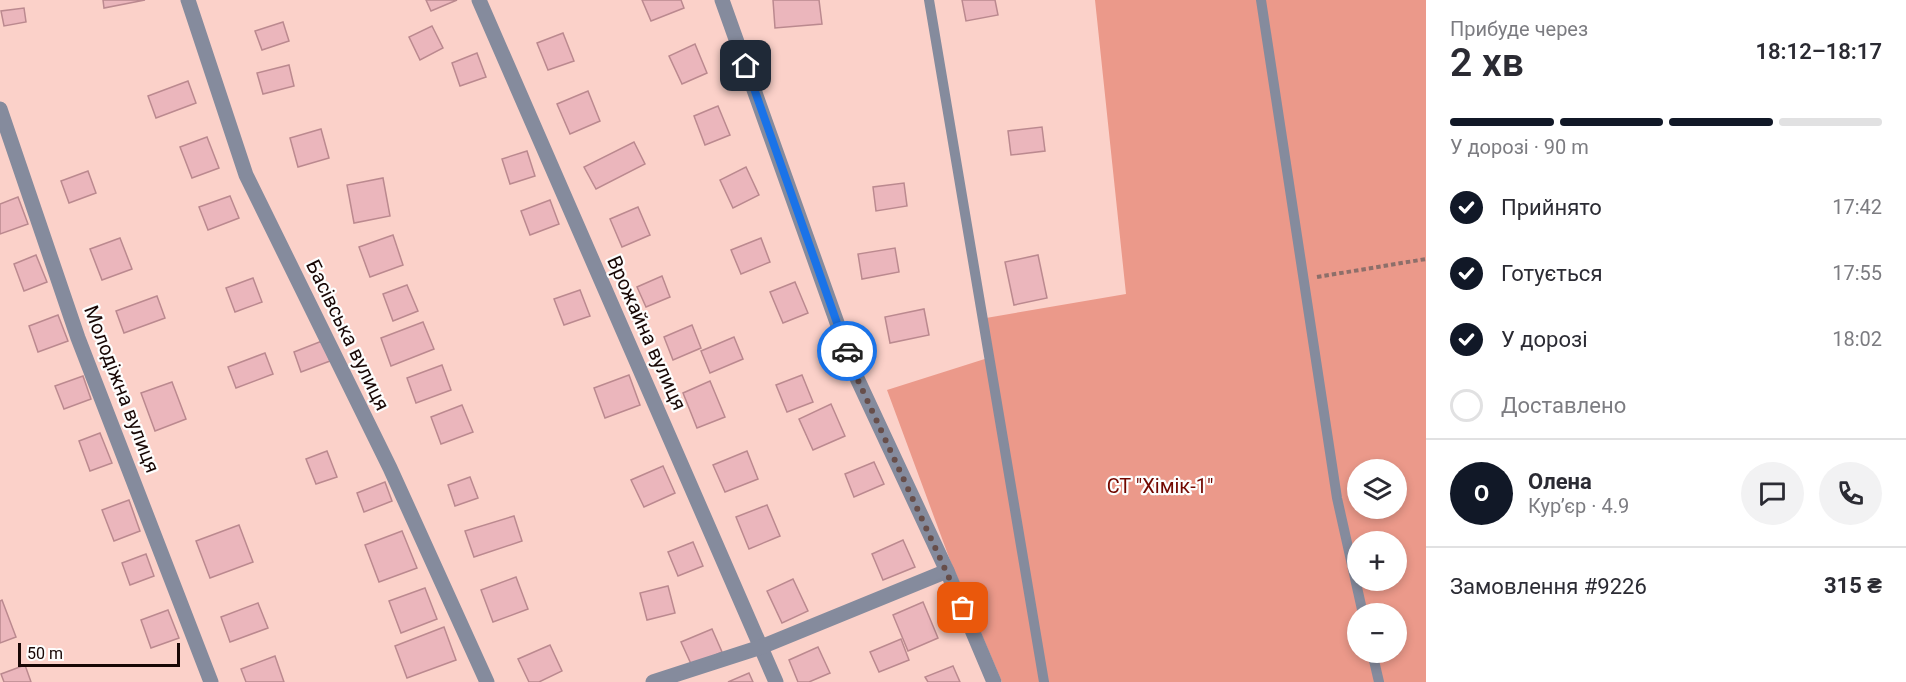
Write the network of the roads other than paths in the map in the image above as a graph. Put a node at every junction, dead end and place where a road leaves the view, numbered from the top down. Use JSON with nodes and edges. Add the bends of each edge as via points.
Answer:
{"nodes":[{"id":1,"x":188,"y":0,"type":"edge"},
{"id":2,"x":479,"y":0,"type":"edge"},
{"id":3,"x":722,"y":0,"type":"edge"},
{"id":4,"x":929,"y":0,"type":"edge"},
{"id":5,"x":1261,"y":0,"type":"edge"},
{"id":6,"x":0,"y":109,"type":"edge"},
{"id":7,"x":947,"y":571,"type":"junction"},
{"id":8,"x":1361,"y":603,"type":"edge"},
{"id":9,"x":761,"y":647,"type":"junction"},
{"id":10,"x":1375,"y":663,"type":"edge"},
{"id":11,"x":211,"y":682,"type":"edge"},
{"id":12,"x":487,"y":682,"type":"edge"},
{"id":13,"x":653,"y":682,"type":"edge"},
{"id":14,"x":776,"y":682,"type":"edge"},
{"id":15,"x":994,"y":682,"type":"edge"},
{"id":16,"x":1044,"y":682,"type":"edge"},
{"id":17,"x":1379,"y":682,"type":"edge"}],
"edges":[{"from":1,"to":12,"type":"street","name":"Басівська вулиця","via":[[246,175],[390,468]]},
{"from":2,"to":9,"type":"street","name":"Врожайна вулиця"},
{"from":3,"to":7,"type":"street","via":[[856,376]]},
{"from":4,"to":16,"type":"lane"},
{"from":5,"to":8,"type":"lane","via":[[1337,498]]},
{"from":6,"to":11,"type":"street","name":"Молодіжна вулиця","via":[[78,338]]},
{"from":7,"to":9,"type":"street"},
{"from":7,"to":15,"type":"street"},
{"from":9,"to":13,"type":"street"},
{"from":9,"to":14,"type":"street","name":"Врожайна вулиця"},
{"from":10,"to":17,"type":"lane"}]}
